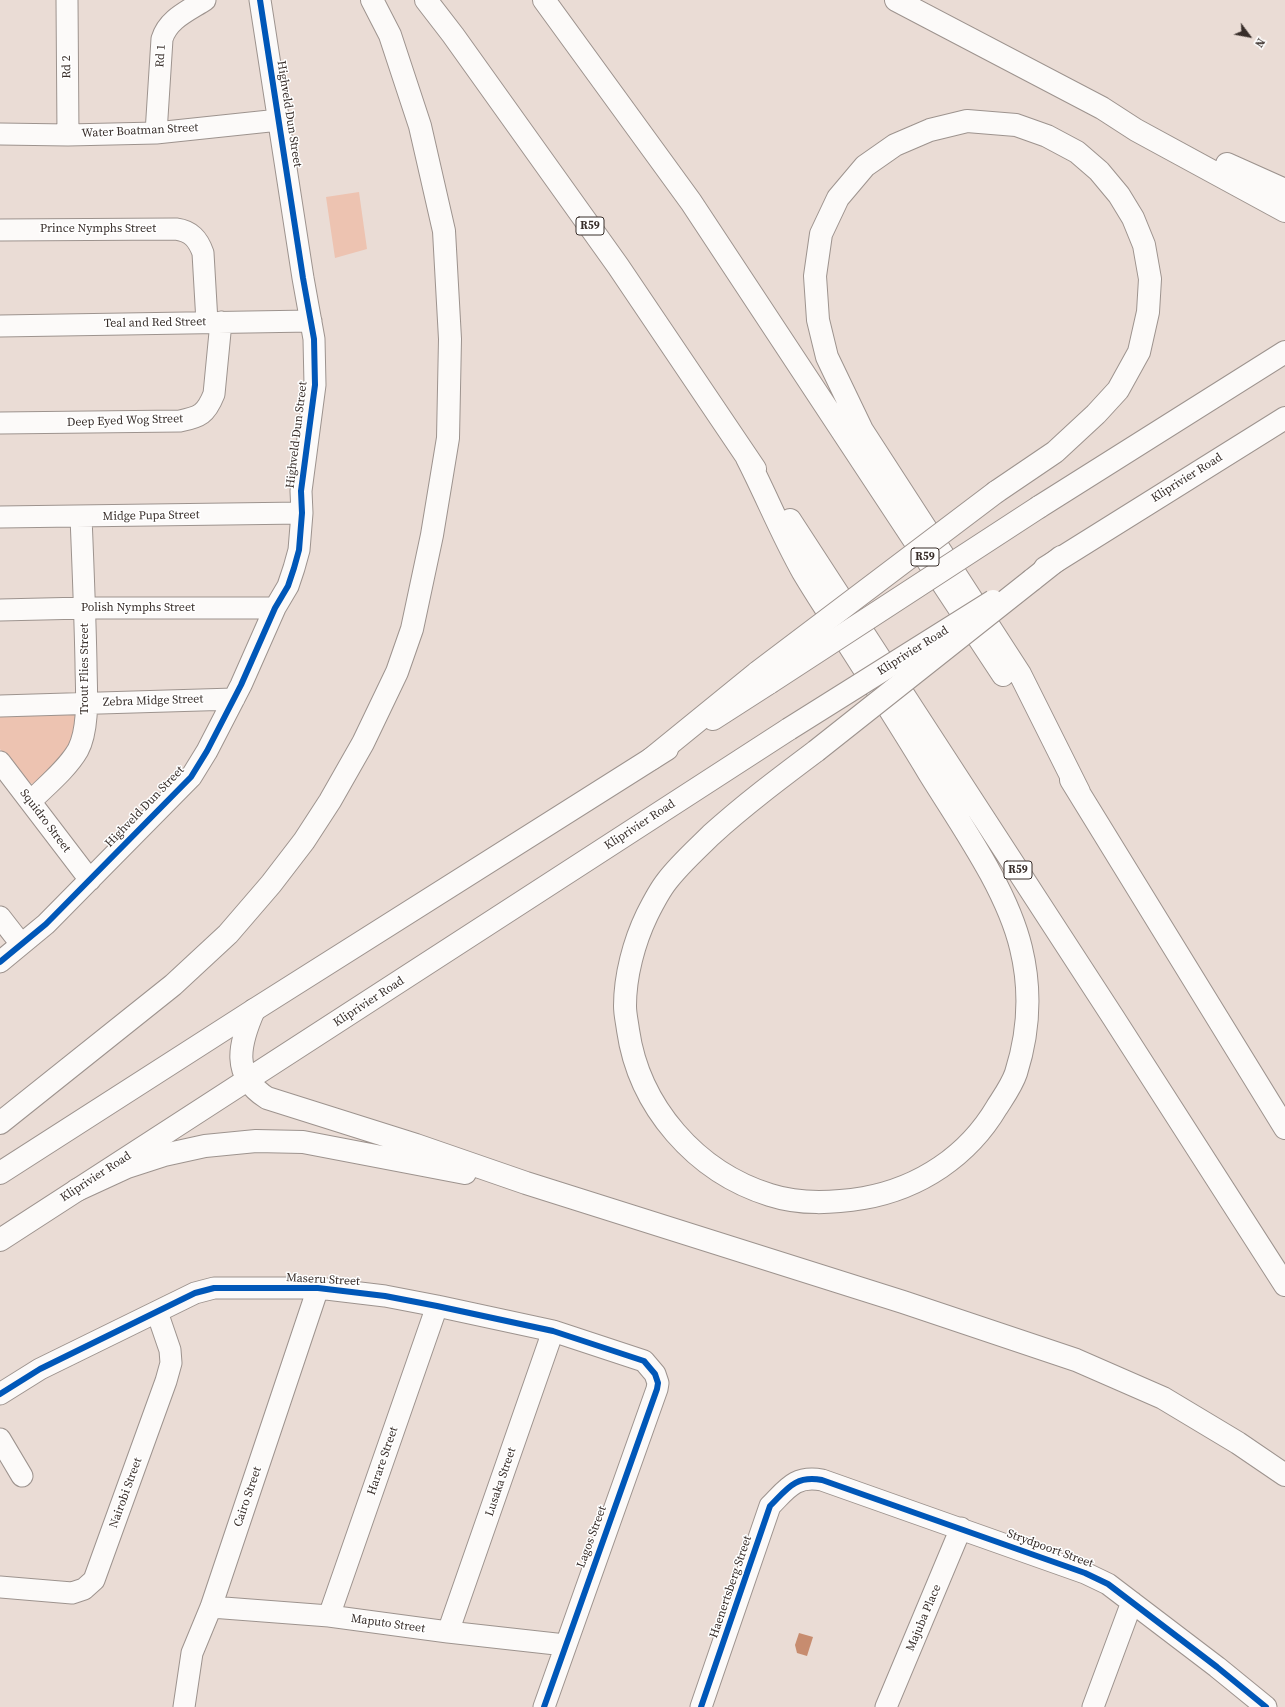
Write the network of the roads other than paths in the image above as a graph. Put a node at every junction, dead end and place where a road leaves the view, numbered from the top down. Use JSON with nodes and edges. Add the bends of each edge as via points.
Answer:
{"nodes":[{"id":1,"x":66,"y":0,"type":"edge"},
{"id":2,"x":205,"y":0,"type":"edge"},
{"id":3,"x":260,"y":0,"type":"edge"},
{"id":4,"x":372,"y":0,"type":"edge"},
{"id":5,"x":426,"y":0,"type":"edge"},
{"id":6,"x":544,"y":0,"type":"edge"},
{"id":7,"x":896,"y":0,"type":"edge"},
{"id":8,"x":279,"y":120,"type":"junction"},
{"id":9,"x":1136,"y":130,"type":"junction"},
{"id":10,"x":156,"y":133,"type":"junction"},
{"id":11,"x":0,"y":134,"type":"edge"},
{"id":12,"x":68,"y":135,"type":"junction"},
{"id":13,"x":1285,"y":190,"type":"edge"},
{"id":14,"x":1285,"y":211,"type":"edge"},
{"id":15,"x":0,"y":230,"type":"edge"},
{"id":16,"x":311,"y":321,"type":"junction"},
{"id":17,"x":214,"y":322,"type":"junction"},
{"id":18,"x":0,"y":326,"type":"edge"},
{"id":19,"x":1285,"y":352,"type":"edge"},
{"id":20,"x":1285,"y":418,"type":"edge"},
{"id":21,"x":0,"y":423,"type":"edge"},
{"id":22,"x":747,"y":458,"type":"junction"},
{"id":23,"x":302,"y":513,"type":"junction"},
{"id":24,"x":0,"y":517,"type":"edge"},
{"id":25,"x":81,"y":517,"type":"junction"},
{"id":26,"x":1032,"y":579,"type":"junction"},
{"id":27,"x":85,"y":608,"type":"junction"},
{"id":28,"x":275,"y":608,"type":"junction"},
{"id":29,"x":0,"y":610,"type":"edge"},
{"id":30,"x":763,"y":677,"type":"junction"},
{"id":31,"x":234,"y":699,"type":"junction"},
{"id":32,"x":86,"y":703,"type":"junction"},
{"id":33,"x":0,"y":706,"type":"edge"},
{"id":34,"x":0,"y":762,"type":"edge"},
{"id":35,"x":1079,"y":792,"type":"junction"},
{"id":36,"x":30,"y":801,"type":"junction"},
{"id":37,"x":90,"y":880,"type":"junction"},
{"id":38,"x":0,"y":917,"type":"edge"},
{"id":39,"x":21,"y":944,"type":"junction"},
{"id":40,"x":0,"y":962,"type":"edge"},
{"id":41,"x":254,"y":1010,"type":"junction"},
{"id":42,"x":247,"y":1081,"type":"junction"},
{"id":43,"x":0,"y":1123,"type":"edge"},
{"id":44,"x":1285,"y":1128,"type":"edge"},
{"id":45,"x":0,"y":1173,"type":"edge"},
{"id":46,"x":526,"y":1183,"type":"junction"},
{"id":47,"x":77,"y":1190,"type":"junction"},
{"id":48,"x":0,"y":1240,"type":"edge"},
{"id":49,"x":1285,"y":1285,"type":"edge"},
{"id":50,"x":318,"y":1288,"type":"junction"},
{"id":51,"x":437,"y":1306,"type":"junction"},
{"id":52,"x":157,"y":1312,"type":"junction"},
{"id":53,"x":553,"y":1331,"type":"junction"},
{"id":54,"x":655,"y":1374,"type":"joint"},
{"id":55,"x":0,"y":1394,"type":"edge"},
{"id":56,"x":0,"y":1439,"type":"edge"},
{"id":57,"x":1285,"y":1475,"type":"edge"},
{"id":58,"x":22,"y":1476,"type":"dead end"},
{"id":59,"x":794,"y":1482,"type":"joint"},
{"id":60,"x":961,"y":1528,"type":"junction"},
{"id":61,"x":0,"y":1586,"type":"edge"},
{"id":62,"x":1132,"y":1602,"type":"junction"},
{"id":63,"x":211,"y":1607,"type":"junction"},
{"id":64,"x":328,"y":1616,"type":"junction"},
{"id":65,"x":448,"y":1632,"type":"junction"},
{"id":66,"x":565,"y":1645,"type":"junction"},
{"id":67,"x":184,"y":1707,"type":"edge"},
{"id":68,"x":544,"y":1707,"type":"edge"},
{"id":69,"x":701,"y":1707,"type":"edge"},
{"id":70,"x":886,"y":1707,"type":"edge"},
{"id":71,"x":1094,"y":1707,"type":"edge"},
{"id":72,"x":1266,"y":1707,"type":"edge"}],
"edges":[{"from":1,"to":12,"type":"street","name":"Rd 2"},
{"from":2,"to":10,"type":"street","name":"Rd 1","via":[[174,19],[164,32]]},
{"from":3,"to":8,"type":"street","name":"Highveld Dun Street"},
{"from":4,"to":43,"type":"main road","via":[[390,35],[420,126],[444,231],[450,339],[448,438],[432,535],[412,629],[396,672],[363,743],[304,841],[271,884],[228,934],[173,985]]},
{"from":5,"to":22,"type":"main road","number":"R59","via":[[618,266]]},
{"from":6,"to":35,"type":"main road","number":"R59","via":[[691,202]]},
{"from":7,"to":9,"type":"main road","via":[[1102,108]]},
{"from":8,"to":10,"type":"street","name":"Water Boatman Street"},
{"from":8,"to":16,"type":"street","name":"Highveld Dun Street"},
{"from":9,"to":13,"type":"main road","via":[[1226,164]]},
{"from":9,"to":14,"type":"main road"},
{"from":10,"to":12,"type":"street","name":"Water Boatman Street"},
{"from":11,"to":12,"type":"street","name":"Water Boatman Street"},
{"from":15,"to":17,"type":"street","name":"Prince Nymphs Street","via":[[185,230],[193,236],[203,253]]},
{"from":16,"to":17,"type":"street","name":"Teal and Red Street"},
{"from":16,"to":23,"type":"street","name":"Highveld Dun Street","via":[[315,385],[301,491]]},
{"from":17,"to":18,"type":"street","name":"Teal and Red Street"},
{"from":17,"to":21,"type":"street","name":"Deep Eyed Wog Street","via":[[214,394],[211,403],[196,418],[180,421]]},
{"from":19,"to":30,"type":"main road","bridge":true},
{"from":20,"to":26,"type":"main road","name":"Kliprivier Road","via":[[1061,557]]},
{"from":22,"to":26,"type":"main road","bridge":true,"via":[[802,570],[901,727],[988,870],[1010,916],[1021,947],[1028,988],[1026,1026],[1016,1073],[990,1120],[959,1154],[946,1164],[906,1187],[836,1203],[789,1200],[752,1188],[709,1164],[690,1147],[663,1117],[642,1081],[630,1045],[625,1006],[630,962],[640,929],[665,882],[720,827],[772,783],[816,751]]},
{"from":22,"to":49,"type":"main road","number":"R59","via":[[812,553],[1032,891]]},
{"from":23,"to":25,"type":"street","name":"Midge Pupa Street"},
{"from":23,"to":28,"type":"street","name":"Highveld Dun Street","via":[[299,550],[294,568],[288,586]]},
{"from":24,"to":25,"type":"street","name":"Midge Pupa Street"},
{"from":25,"to":27,"type":"street","name":"Trout Flies Street"},
{"from":26,"to":42,"type":"main road","name":"Kliprivier Road","bridge":true,"via":[[789,729]]},
{"from":27,"to":28,"type":"street","name":"Polish Nymphs Street"},
{"from":27,"to":29,"type":"street","name":"Polish Nymphs Street"},
{"from":27,"to":32,"type":"street","name":"Trout Flies Street"},
{"from":28,"to":31,"type":"street","name":"Highveld Dun Street"},
{"from":30,"to":35,"type":"main road","bridge":true,"via":[[996,492],[1055,452],[1118,390],[1139,352],[1148,312],[1150,279],[1144,245],[1133,218],[1119,195],[1099,171],[1077,152],[1047,136],[1016,125],[967,121],[930,130],[895,145],[865,166],[838,198],[821,234],[815,276],[818,320],[827,357],[862,430],[1020,674]]},
{"from":30,"to":41,"type":"main road","via":[[651,759]]},
{"from":31,"to":32,"type":"street","name":"Zebra Midge Street"},
{"from":31,"to":37,"type":"street","name":"Highveld Dun Street","via":[[191,777]]},
{"from":32,"to":33,"type":"street","name":"Zebra Midge Street"},
{"from":32,"to":36,"type":"street","name":"Trout Flies Street","via":[[82,740],[77,750],[69,762]]},
{"from":34,"to":36,"type":"street","name":"Squidro Street"},
{"from":35,"to":44,"type":"main road","number":"R59"},
{"from":36,"to":37,"type":"street","name":"Squidro Street"},
{"from":37,"to":39,"type":"street","name":"Highveld Dun Street","via":[[46,924]]},
{"from":38,"to":39,"type":"street"},
{"from":39,"to":40,"type":"street","name":"Highveld Dun Street"},
{"from":41,"to":42,"type":"main road","via":[[242,1045],[241,1058]]},
{"from":41,"to":45,"type":"main road"},
{"from":42,"to":46,"type":"main road","via":[[258,1092],[280,1102]]},
{"from":42,"to":47,"type":"main road","name":"Kliprivier Road"},
{"from":46,"to":47,"type":"main road","via":[[303,1142],[256,1141],[205,1146],[164,1155],[127,1167]]},
{"from":46,"to":57,"type":"main road","via":[[1076,1360],[1170,1402]]},
{"from":47,"to":48,"type":"main road","name":"Kliprivier Road"},
{"from":50,"to":51,"type":"street","name":"Maseru Street","via":[[385,1296]]},
{"from":50,"to":52,"type":"street","name":"Maseru Street","via":[[214,1288],[195,1293]]},
{"from":50,"to":63,"type":"street","name":"Cairo Street"},
{"from":51,"to":53,"type":"street","name":"Maseru Street"},
{"from":51,"to":64,"type":"street","name":"Harare Street"},
{"from":52,"to":55,"type":"street","name":"Maseru Street","via":[[40,1369]]},
{"from":52,"to":61,"type":"street","name":"Nairobi Street","via":[[170,1350],[166,1381],[94,1580],[84,1589],[72,1593]]},
{"from":53,"to":54,"type":"street","name":"Maseru Street","via":[[644,1361]]},
{"from":53,"to":65,"type":"street","name":"Lusaka Street"},
{"from":54,"to":66,"type":"street","name":"Lagos Street","via":[[658,1383]]},
{"from":56,"to":58,"type":"street"},
{"from":59,"to":60,"type":"street","name":"Strydpoort Street","via":[[804,1479],[822,1480]]},
{"from":59,"to":69,"type":"street","name":"Haenertsberg Street","via":[[770,1506]]},
{"from":60,"to":62,"type":"street","name":"Strydpoort Street","via":[[1085,1572],[1108,1584]]},
{"from":60,"to":70,"type":"street","name":"Majuba Place"},
{"from":62,"to":71,"type":"street"},
{"from":62,"to":72,"type":"street","name":"Strydpoort Street"},
{"from":63,"to":64,"type":"street","name":"Maputo Street"},
{"from":63,"to":67,"type":"street","name":"Cairo Street","via":[[192,1653]]},
{"from":64,"to":65,"type":"street","name":"Maputo Street"},
{"from":65,"to":66,"type":"street","name":"Maputo Street"},
{"from":66,"to":68,"type":"street","name":"Lagos Street"}]}
